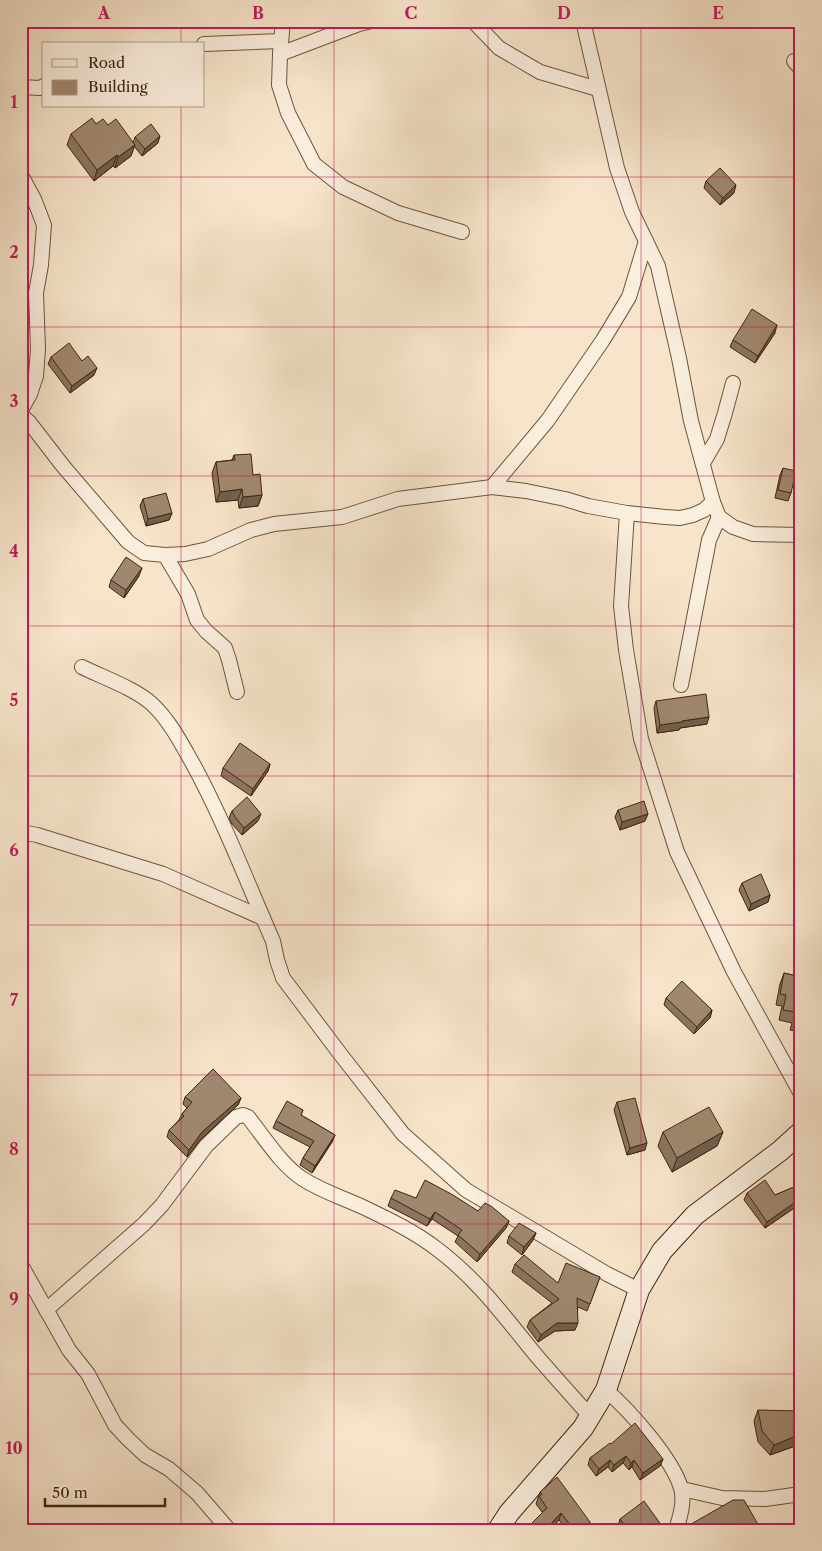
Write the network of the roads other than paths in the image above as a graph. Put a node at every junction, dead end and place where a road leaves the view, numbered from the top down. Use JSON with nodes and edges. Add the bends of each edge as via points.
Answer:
{"nodes":[{"id":1,"x":283,"y":21,"type":"edge"},
{"id":2,"x":372,"y":21,"type":"edge"},
{"id":3,"x":473,"y":21,"type":"edge"},
{"id":4,"x":583,"y":21,"type":"edge"},
{"id":5,"x":205,"y":44,"type":"edge"},
{"id":6,"x":280,"y":47,"type":"junction"},
{"id":7,"x":21,"y":87,"type":"edge"},
{"id":8,"x":42,"y":87,"type":"edge"},
{"id":9,"x":598,"y":89,"type":"junction"},
{"id":10,"x":21,"y":175,"type":"edge"},
{"id":11,"x":462,"y":232,"type":"dead end"},
{"id":12,"x":646,"y":241,"type":"junction"},
{"id":13,"x":733,"y":383,"type":"dead end"},
{"id":14,"x":21,"y":410,"type":"edge"},
{"id":15,"x":21,"y":415,"type":"edge"},
{"id":16,"x":703,"y":463,"type":"junction"},
{"id":17,"x":492,"y":487,"type":"junction"},
{"id":18,"x":713,"y":502,"type":"junction"},
{"id":19,"x":627,"y":513,"type":"junction"},
{"id":20,"x":719,"y":517,"type":"junction"},
{"id":21,"x":801,"y":536,"type":"edge"},
{"id":22,"x":165,"y":555,"type":"junction"},
{"id":23,"x":82,"y":667,"type":"dead end"},
{"id":24,"x":681,"y":685,"type":"dead end"},
{"id":25,"x":236,"y":692,"type":"dead end"},
{"id":26,"x":21,"y":832,"type":"edge"},
{"id":27,"x":263,"y":918,"type":"junction"},
{"id":28,"x":801,"y":1094,"type":"edge"},
{"id":29,"x":801,"y":1132,"type":"edge"},
{"id":30,"x":21,"y":1265,"type":"edge"},
{"id":31,"x":639,"y":1290,"type":"junction"},
{"id":32,"x":46,"y":1310,"type":"junction"},
{"id":33,"x":606,"y":1390,"type":"junction"},
{"id":34,"x":590,"y":1416,"type":"junction"},
{"id":35,"x":682,"y":1489,"type":"junction"},
{"id":36,"x":801,"y":1494,"type":"edge"},
{"id":37,"x":228,"y":1530,"type":"edge"},
{"id":38,"x":498,"y":1530,"type":"edge"},
{"id":39,"x":676,"y":1530,"type":"edge"}],
"edges":[{"from":1,"to":6,"type":"street"},
{"from":2,"to":6,"type":"street"},
{"from":3,"to":9,"type":"street","via":[[499,48],[540,72]]},
{"from":4,"to":9,"type":"street"},
{"from":5,"to":6,"type":"street"},
{"from":6,"to":11,"type":"street","via":[[280,86],[288,113],[314,164],[343,187],[374,202],[398,213]]},
{"from":7,"to":8,"type":"street"},
{"from":9,"to":12,"type":"street","via":[[617,168]]},
{"from":10,"to":14,"type":"street","via":[[44,225],[36,293],[36,376]]},
{"from":12,"to":16,"type":"street","via":[[658,266]]},
{"from":12,"to":17,"type":"street","via":[[629,296],[603,340],[548,420]]},
{"from":13,"to":16,"type":"street","via":[[717,439]]},
{"from":15,"to":22,"type":"street","via":[[128,542],[144,553]]},
{"from":16,"to":18,"type":"street"},
{"from":17,"to":19,"type":"street","via":[[564,498]]},
{"from":17,"to":22,"type":"street","via":[[398,499],[342,517],[274,524],[251,530],[208,549]]},
{"from":18,"to":19,"type":"street","via":[[704,510],[680,518]]},
{"from":18,"to":20,"type":"street"},
{"from":19,"to":28,"type":"street","via":[[621,606],[641,739],[677,852],[734,972]]},
{"from":20,"to":21,"type":"street","via":[[733,527],[754,534]]},
{"from":20,"to":24,"type":"street","via":[[709,540]]},
{"from":22,"to":25,"type":"street","via":[[188,594],[197,620],[224,648]]},
{"from":23,"to":27,"type":"street","via":[[128,689],[151,703],[165,717],[220,818]]},
{"from":26,"to":27,"type":"street","via":[[163,874]]},
{"from":27,"to":31,"type":"street","via":[[283,978],[403,1134],[466,1190]]},
{"from":29,"to":31,"type":"street","via":[[695,1215],[662,1251]]},
{"from":30,"to":32,"type":"street"},
{"from":31,"to":33,"type":"street"},
{"from":32,"to":34,"type":"street","via":[[144,1224],[206,1146],[236,1117],[243,1115],[302,1178],[325,1192],[405,1228],[464,1272],[496,1304]]},
{"from":32,"to":37,"type":"street","via":[[88,1374],[116,1425],[145,1455],[197,1493]]},
{"from":33,"to":34,"type":"street"},
{"from":33,"to":35,"type":"street","via":[[623,1405],[665,1457]]},
{"from":34,"to":38,"type":"street"},
{"from":35,"to":36,"type":"street","via":[[722,1498],[765,1499]]},
{"from":35,"to":39,"type":"street","via":[[681,1515]]}]}
